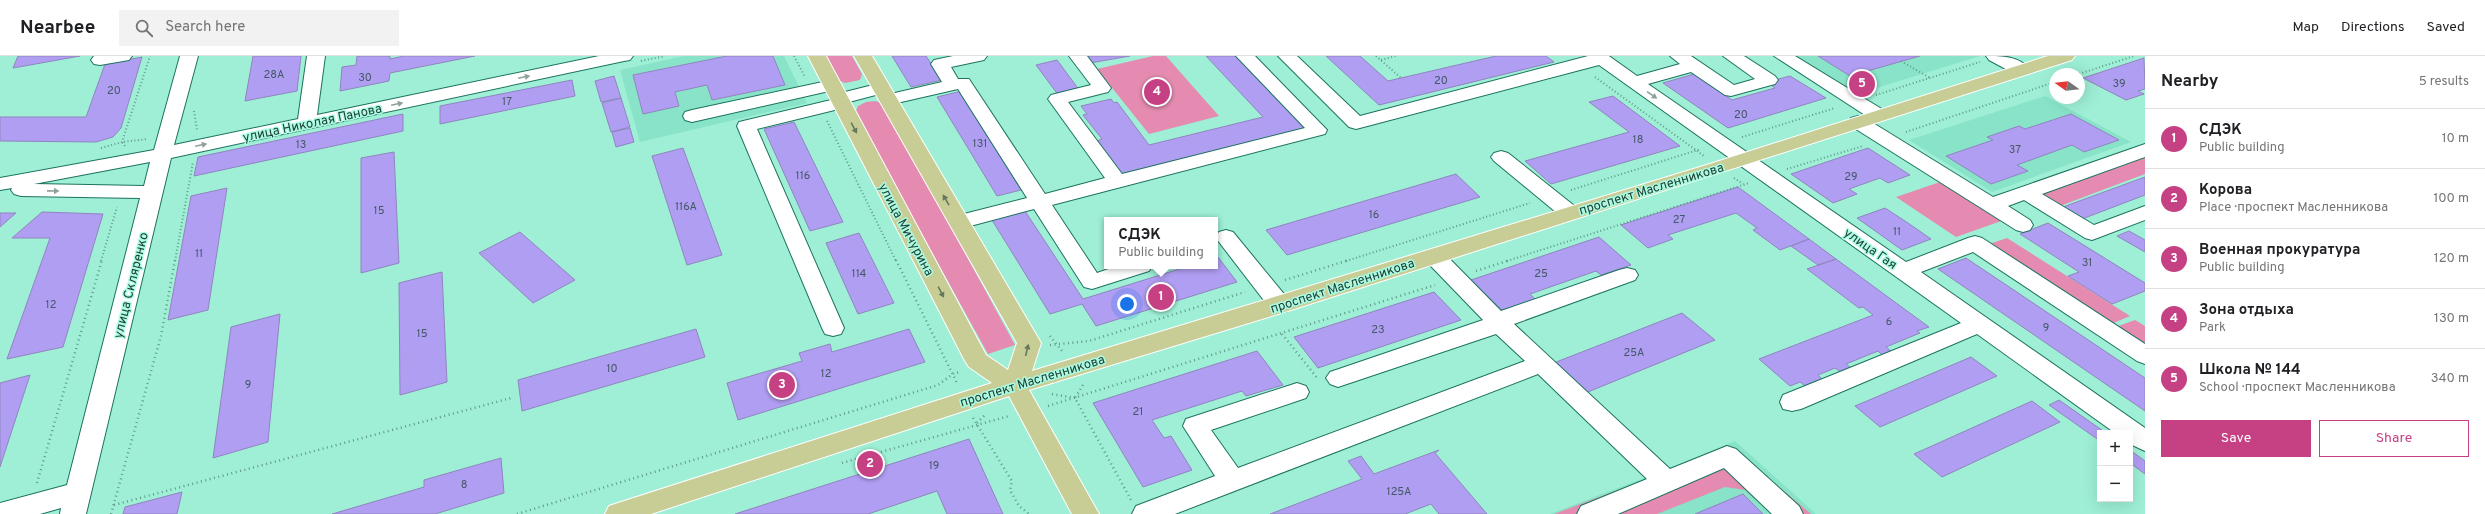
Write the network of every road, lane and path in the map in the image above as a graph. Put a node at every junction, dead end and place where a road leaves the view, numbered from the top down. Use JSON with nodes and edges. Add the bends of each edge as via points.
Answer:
{"nodes":[{"id":1,"x":123,"y":56,"type":"edge"},
{"id":2,"x":150,"y":56,"type":"edge"},
{"id":3,"x":189,"y":56,"type":"edge"},
{"id":4,"x":316,"y":56,"type":"edge"},
{"id":5,"x":665,"y":56,"type":"edge"},
{"id":6,"x":794,"y":56,"type":"edge"},
{"id":7,"x":817,"y":56,"type":"edge"},
{"id":8,"x":863,"y":56,"type":"edge"},
{"id":9,"x":978,"y":56,"type":"edge"},
{"id":10,"x":1078,"y":56,"type":"edge"},
{"id":11,"x":1245,"y":56,"type":"edge"},
{"id":12,"x":1288,"y":56,"type":"edge"},
{"id":13,"x":1376,"y":56,"type":"edge"},
{"id":14,"x":1396,"y":56,"type":"edge"},
{"id":15,"x":1679,"y":56,"type":"edge"},
{"id":16,"x":1731,"y":56,"type":"edge"},
{"id":17,"x":1783,"y":56,"type":"edge"},
{"id":18,"x":1996,"y":56,"type":"edge"},
{"id":19,"x":2066,"y":56,"type":"edge"},
{"id":20,"x":2134,"y":56,"type":"edge"},
{"id":21,"x":1600,"y":58,"type":"edge"},
{"id":22,"x":629,"y":59,"type":"edge"},
{"id":23,"x":100,"y":60,"type":"dead end"},
{"id":24,"x":938,"y":60,"type":"edge"},
{"id":25,"x":1380,"y":60,"type":"junction"},
{"id":26,"x":1901,"y":61,"type":"dead end"},
{"id":27,"x":1580,"y":65,"type":"junction"},
{"id":28,"x":1694,"y":66,"type":"junction"},
{"id":29,"x":2021,"y":70,"type":"junction"},
{"id":30,"x":2085,"y":72,"type":"edge"},
{"id":31,"x":1401,"y":78,"type":"dead end"},
{"id":32,"x":1930,"y":78,"type":"dead end"},
{"id":33,"x":1634,"y":82,"type":"junction"},
{"id":34,"x":2049,"y":84,"type":"edge"},
{"id":35,"x":953,"y":85,"type":"junction"},
{"id":36,"x":811,"y":90,"type":"junction"},
{"id":37,"x":885,"y":94,"type":"junction"},
{"id":38,"x":837,"y":96,"type":"junction"},
{"id":39,"x":1878,"y":115,"type":"junction"},
{"id":40,"x":692,"y":116,"type":"dead end"},
{"id":41,"x":1858,"y":122,"type":"junction"},
{"id":42,"x":307,"y":123,"type":"junction"},
{"id":43,"x":1885,"y":139,"type":"junction"},
{"id":44,"x":122,"y":142,"type":"dead end"},
{"id":45,"x":2145,"y":150,"type":"edge"},
{"id":46,"x":163,"y":153,"type":"junction"},
{"id":47,"x":195,"y":156,"type":"dead end"},
{"id":48,"x":1501,"y":157,"type":"dead end"},
{"id":49,"x":1744,"y":159,"type":"junction"},
{"id":50,"x":1720,"y":168,"type":"junction"},
{"id":51,"x":1768,"y":176,"type":"junction"},
{"id":52,"x":1118,"y":183,"type":"junction"},
{"id":53,"x":0,"y":184,"type":"edge"},
{"id":54,"x":1744,"y":185,"type":"junction"},
{"id":55,"x":0,"y":190,"type":"edge"},
{"id":56,"x":152,"y":192,"type":"junction"},
{"id":57,"x":2026,"y":193,"type":"junction"},
{"id":58,"x":119,"y":202,"type":"dead end"},
{"id":59,"x":1039,"y":202,"type":"junction"},
{"id":60,"x":1991,"y":205,"type":"junction"},
{"id":61,"x":1570,"y":213,"type":"junction"},
{"id":62,"x":2145,"y":213,"type":"edge"},
{"id":63,"x":959,"y":222,"type":"junction"},
{"id":64,"x":2023,"y":225,"type":"dead end"},
{"id":65,"x":1226,"y":237,"type":"dead end"},
{"id":66,"x":1434,"y":256,"type":"junction"},
{"id":67,"x":1132,"y":269,"type":"edge"},
{"id":68,"x":1903,"y":271,"type":"junction"},
{"id":69,"x":1627,"y":275,"type":"dead end"},
{"id":70,"x":1455,"y":278,"type":"junction"},
{"id":71,"x":1280,"y":305,"type":"junction"},
{"id":72,"x":1497,"y":321,"type":"junction"},
{"id":73,"x":1980,"y":324,"type":"junction"},
{"id":74,"x":833,"y":328,"type":"dead end"},
{"id":75,"x":1282,"y":334,"type":"junction"},
{"id":76,"x":2145,"y":355,"type":"edge"},
{"id":77,"x":1541,"y":364,"type":"junction"},
{"id":78,"x":1330,"y":381,"type":"joint"},
{"id":79,"x":1015,"y":386,"type":"junction"},
{"id":80,"x":1297,"y":392,"type":"dead end"},
{"id":81,"x":511,"y":398,"type":"dead end"},
{"id":82,"x":963,"y":401,"type":"junction"},
{"id":83,"x":1792,"y":402,"type":"dead end"},
{"id":84,"x":1028,"y":412,"type":"junction"},
{"id":85,"x":976,"y":424,"type":"junction"},
{"id":86,"x":2145,"y":441,"type":"edge"},
{"id":87,"x":841,"y":464,"type":"dead end"},
{"id":88,"x":1233,"y":482,"type":"junction"},
{"id":89,"x":1666,"y":482,"type":"junction"},
{"id":90,"x":75,"y":503,"type":"edge"},
{"id":91,"x":113,"y":505,"type":"junction"},
{"id":92,"x":30,"y":506,"type":"junction"},
{"id":93,"x":0,"y":514,"type":"edge"},
{"id":94,"x":111,"y":514,"type":"edge"},
{"id":95,"x":618,"y":514,"type":"edge"},
{"id":96,"x":1029,"y":514,"type":"edge"},
{"id":97,"x":1086,"y":514,"type":"edge"},
{"id":98,"x":1146,"y":514,"type":"edge"},
{"id":99,"x":1590,"y":514,"type":"edge"},
{"id":100,"x":1790,"y":514,"type":"edge"}],
"edges":[{"from":1,"to":23,"type":"street"},
{"from":2,"to":44,"type":"path"},
{"from":3,"to":46,"type":"street","name":"улица Скляренко"},
{"from":4,"to":42,"type":"street"},
{"from":5,"to":22,"type":"path"},
{"from":6,"to":36,"type":"path"},
{"from":7,"to":38,"type":"main road","name":"улица Мичурина"},
{"from":8,"to":37,"type":"main road"},
{"from":9,"to":24,"type":"street"},
{"from":10,"to":52,"type":"street","via":[[1102,88],[1057,99]]},
{"from":11,"to":52,"type":"street","via":[[1318,130]]},
{"from":12,"to":27,"type":"street","via":[[1356,123]]},
{"from":13,"to":25,"type":"path"},
{"from":14,"to":25,"type":"path"},
{"from":15,"to":28,"type":"street"},
{"from":16,"to":28,"type":"street"},
{"from":16,"to":28,"type":"street","via":[[1769,80],[1731,91]]},
{"from":17,"to":39,"type":"street"},
{"from":18,"to":29,"type":"street"},
{"from":19,"to":29,"type":"main road","name":"проспект Масленникова"},
{"from":20,"to":30,"type":"path"},
{"from":21,"to":27,"type":"street"},
{"from":21,"to":33,"type":"street","name":"улица Гая"},
{"from":42,"to":22,"type":"street","name":"улица Николая Панова","one_way":true},
{"from":24,"to":35,"type":"street"},
{"from":25,"to":31,"type":"path"},
{"from":26,"to":32,"type":"path"},
{"from":27,"to":50,"type":"path"},
{"from":28,"to":33,"type":"street"},
{"from":29,"to":39,"type":"main road","name":"проспект Масленникова"},
{"from":33,"to":49,"type":"street","name":"улица Гая","one_way":true},
{"from":34,"to":43,"type":"path"},
{"from":35,"to":37,"type":"street"},
{"from":35,"to":59,"type":"street","via":[[963,83]]},
{"from":36,"to":38,"type":"street"},
{"from":36,"to":40,"type":"street"},
{"from":36,"to":82,"type":"path","via":[[954,373]]},
{"from":37,"to":38,"type":"street"},
{"from":63,"to":37,"type":"main road","one_way":true},
{"from":38,"to":74,"type":"street","via":[[746,126]]},
{"from":38,"to":79,"type":"main road","name":"улица Мичурина","one_way":true,"via":[[977,361]]},
{"from":39,"to":41,"type":"main road","name":"проспект Масленникова"},
{"from":41,"to":43,"type":"street"},
{"from":41,"to":49,"type":"main road","name":"проспект Масленникова"},
{"from":46,"to":42,"type":"street","name":"улица Николая Панова","one_way":true},
{"from":43,"to":51,"type":"path"},
{"from":43,"to":60,"type":"street"},
{"from":45,"to":57,"type":"street"},
{"from":46,"to":53,"type":"street","name":"улица Николая Панова"},
{"from":46,"to":56,"type":"street","name":"улица Скляренко"},
{"from":47,"to":91,"type":"path","via":[[160,336]]},
{"from":48,"to":61,"type":"street"},
{"from":49,"to":50,"type":"main road","name":"проспект Масленникова"},
{"from":49,"to":51,"type":"street","name":"улица Гая"},
{"from":50,"to":54,"type":"path"},
{"from":50,"to":61,"type":"main road","name":"проспект Масленникова"},
{"from":51,"to":54,"type":"path"},
{"from":51,"to":68,"type":"street","name":"улица Гая"},
{"from":52,"to":59,"type":"street"},
{"from":54,"to":70,"type":"path"},
{"from":55,"to":56,"type":"street","one_way":true},
{"from":56,"to":90,"type":"street","name":"улица Скляренко"},
{"from":57,"to":60,"type":"street"},
{"from":57,"to":62,"type":"street","via":[[2092,233]]},
{"from":58,"to":92,"type":"path"},
{"from":59,"to":63,"type":"street"},
{"from":59,"to":67,"type":"street","via":[[1092,282]]},
{"from":60,"to":64,"type":"street"},
{"from":61,"to":66,"type":"main road","name":"проспект Масленникова"},
{"from":79,"to":63,"type":"main road","one_way":true,"via":[[1029,343]]},
{"from":65,"to":71,"type":"street"},
{"from":66,"to":70,"type":"street"},
{"from":66,"to":71,"type":"main road","name":"проспект Масленникова"},
{"from":68,"to":73,"type":"street","name":"улица Гая"},
{"from":68,"to":76,"type":"street","via":[[1975,243]]},
{"from":69,"to":72,"type":"street"},
{"from":70,"to":72,"type":"street"},
{"from":70,"to":75,"type":"path"},
{"from":71,"to":79,"type":"main road","name":"проспект Масленникова"},
{"from":72,"to":77,"type":"street"},
{"from":72,"to":78,"type":"street","via":[[1488,328]]},
{"from":73,"to":83,"type":"street"},
{"from":73,"to":86,"type":"street","name":"улица Гая"},
{"from":75,"to":78,"type":"path"},
{"from":75,"to":84,"type":"path"},
{"from":77,"to":88,"type":"street"},
{"from":77,"to":89,"type":"street"},
{"from":79,"to":82,"type":"main road","name":"проспект Масленникова"},
{"from":79,"to":84,"type":"main road"},
{"from":80,"to":88,"type":"street","via":[[1195,426]]},
{"from":81,"to":91,"type":"path"},
{"from":82,"to":85,"type":"path"},
{"from":82,"to":95,"type":"main road","name":"проспект Масленникова"},
{"from":84,"to":85,"type":"path"},
{"from":84,"to":97,"type":"main road"},
{"from":85,"to":87,"type":"path"},
{"from":85,"to":96,"type":"path","via":[[1012,481],[1010,490],[1019,506]]},
{"from":88,"to":98,"type":"street"},
{"from":89,"to":99,"type":"street"},
{"from":89,"to":100,"type":"street","via":[[1727,456]]},
{"from":90,"to":92,"type":"street"},
{"from":91,"to":94,"type":"path"},
{"from":92,"to":93,"type":"street"}]}
